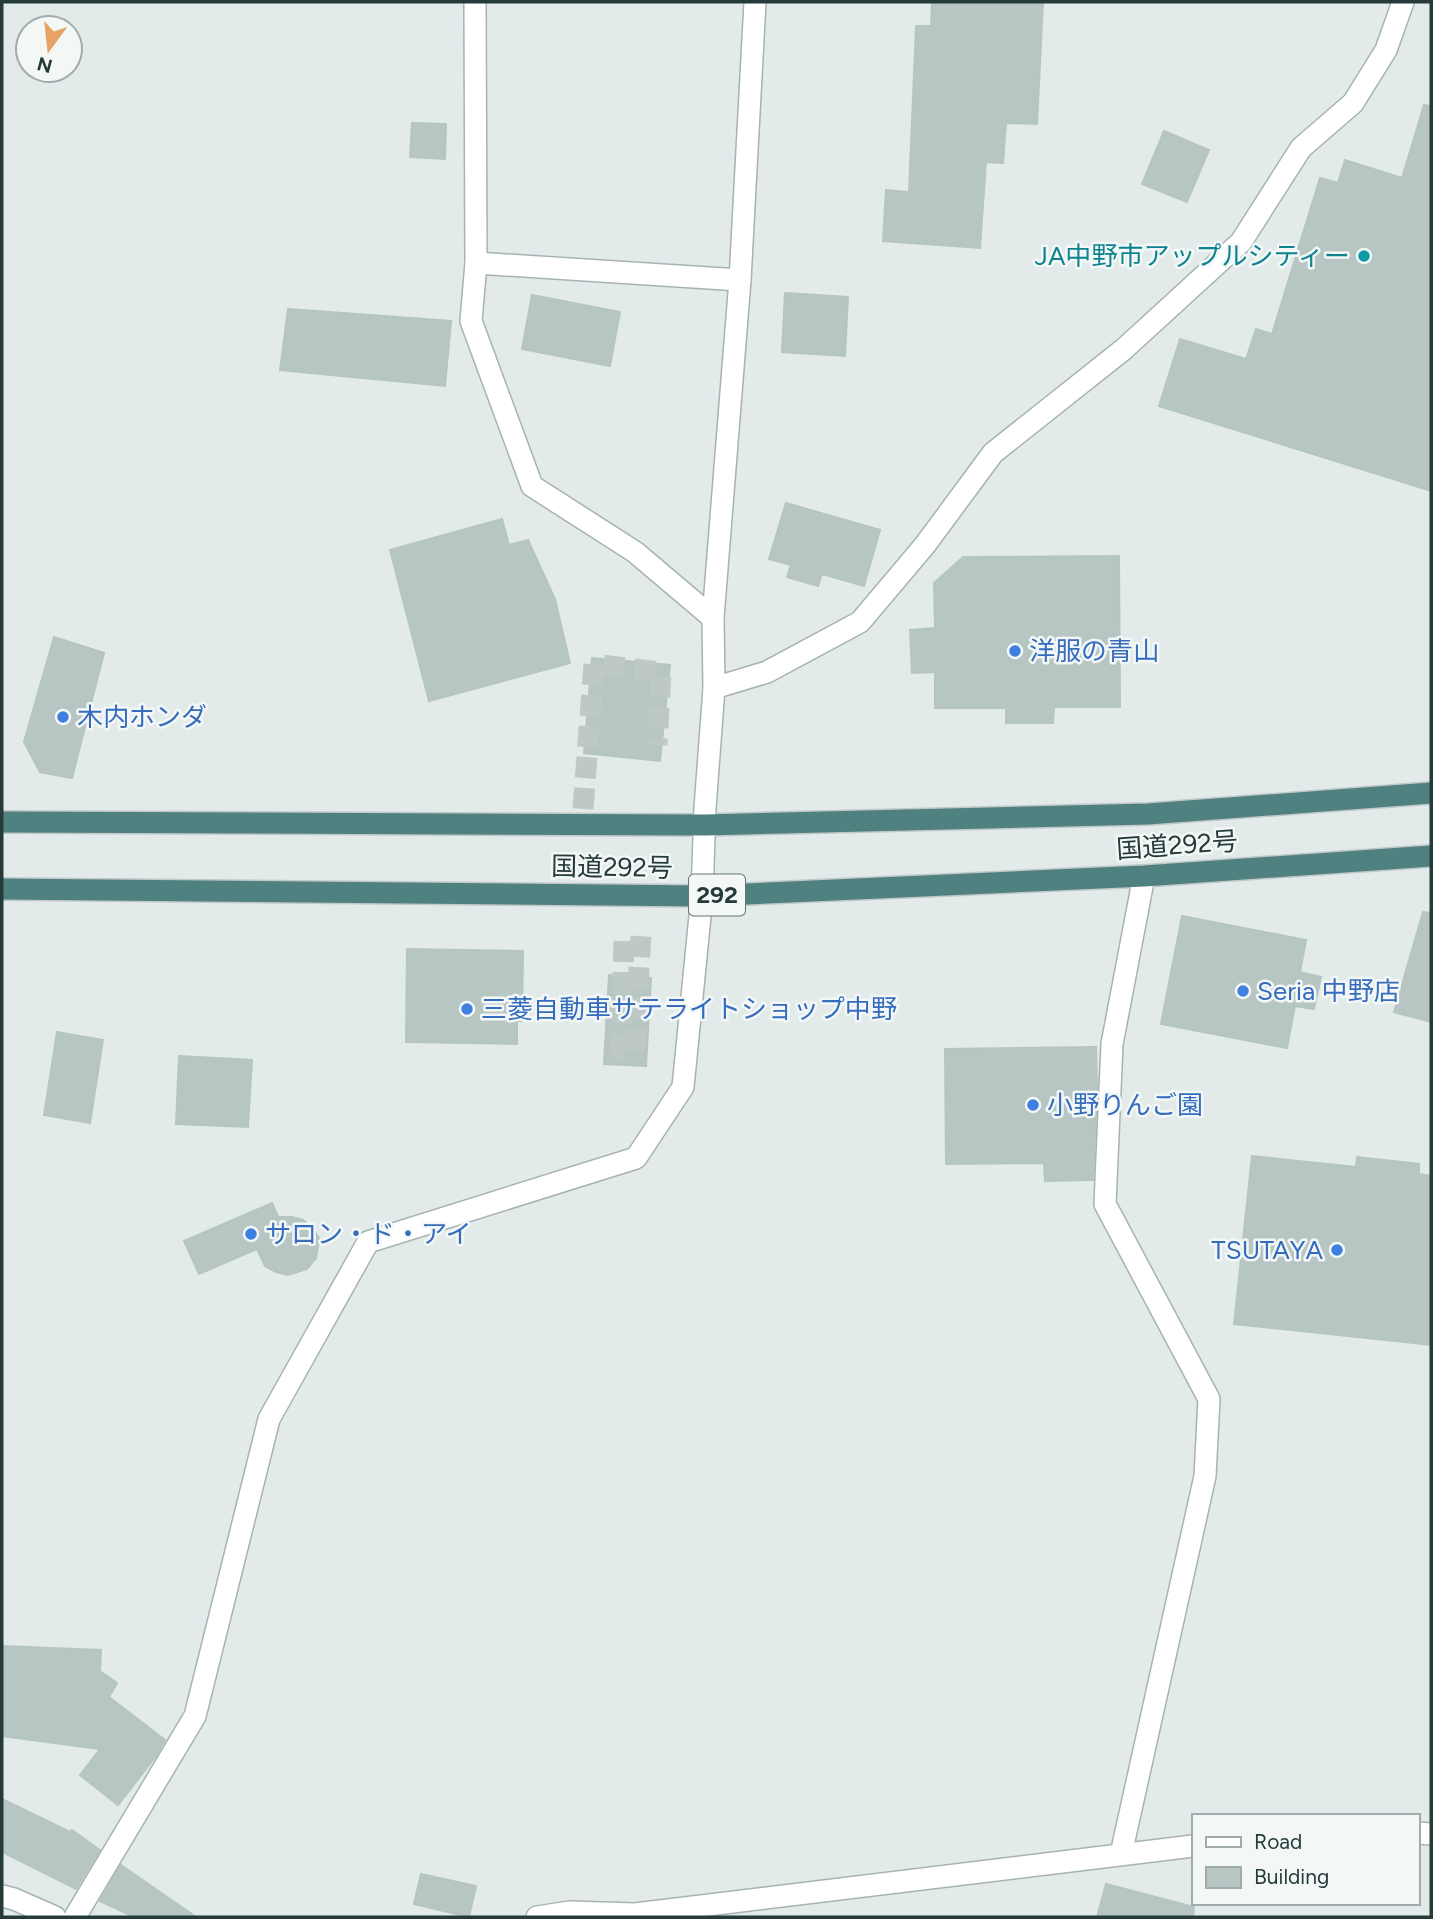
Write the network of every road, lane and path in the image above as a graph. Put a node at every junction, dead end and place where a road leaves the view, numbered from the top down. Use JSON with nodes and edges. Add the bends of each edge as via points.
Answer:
{"nodes":[{"id":1,"x":475,"y":2,"type":"edge"},
{"id":2,"x":755,"y":2,"type":"edge"},
{"id":3,"x":1403,"y":2,"type":"edge"},
{"id":4,"x":476,"y":263,"type":"junction"},
{"id":5,"x":740,"y":280,"type":"junction"},
{"id":6,"x":713,"y":618,"type":"junction"},
{"id":7,"x":714,"y":688,"type":"junction"},
{"id":8,"x":1431,"y":793,"type":"edge"},
{"id":9,"x":2,"y":822,"type":"edge"},
{"id":10,"x":705,"y":825,"type":"junction"},
{"id":11,"x":1431,"y":856,"type":"edge"},
{"id":12,"x":1144,"y":876,"type":"junction"},
{"id":13,"x":2,"y":889,"type":"edge"},
{"id":14,"x":702,"y":896,"type":"junction"},
{"id":15,"x":1192,"y":1846,"type":"edge"},
{"id":16,"x":1121,"y":1854,"type":"junction"},
{"id":17,"x":2,"y":1896,"type":"edge"},
{"id":18,"x":50,"y":1916,"type":"edge"},
{"id":19,"x":75,"y":1917,"type":"edge"},
{"id":20,"x":537,"y":1917,"type":"edge"}],
"edges":[{"from":1,"to":4,"type":"street"},
{"from":2,"to":5,"type":"street"},
{"from":3,"to":7,"type":"street","via":[[1386,50],[1353,103],[1301,148],[1241,242],[1124,349],[993,453],[860,622],[767,672]]},
{"from":4,"to":5,"type":"street"},
{"from":4,"to":6,"type":"street","via":[[471,321],[532,486],[635,552]]},
{"from":5,"to":6,"type":"street"},
{"from":6,"to":7,"type":"street"},
{"from":7,"to":10,"type":"street"},
{"from":8,"to":10,"type":"highway","name":"国道292号","via":[[1148,814]]},
{"from":9,"to":10,"type":"highway","name":"国道292号"},
{"from":10,"to":14,"type":"street"},
{"from":11,"to":12,"type":"highway","name":"国道292号","number":"292"},
{"from":12,"to":14,"type":"highway","name":"国道292号","number":"292"},
{"from":12,"to":16,"type":"street","via":[[1112,1044],[1105,1204],[1209,1399],[1205,1476]]},
{"from":13,"to":14,"type":"highway","name":"国道292号","number":"292"},
{"from":14,"to":19,"type":"street","via":[[683,1087],[636,1158],[368,1242],[269,1419],[195,1716]]},
{"from":15,"to":16,"type":"street"},
{"from":16,"to":20,"type":"street","via":[[635,1914],[570,1912]]},
{"from":17,"to":18,"type":"street"}]}
